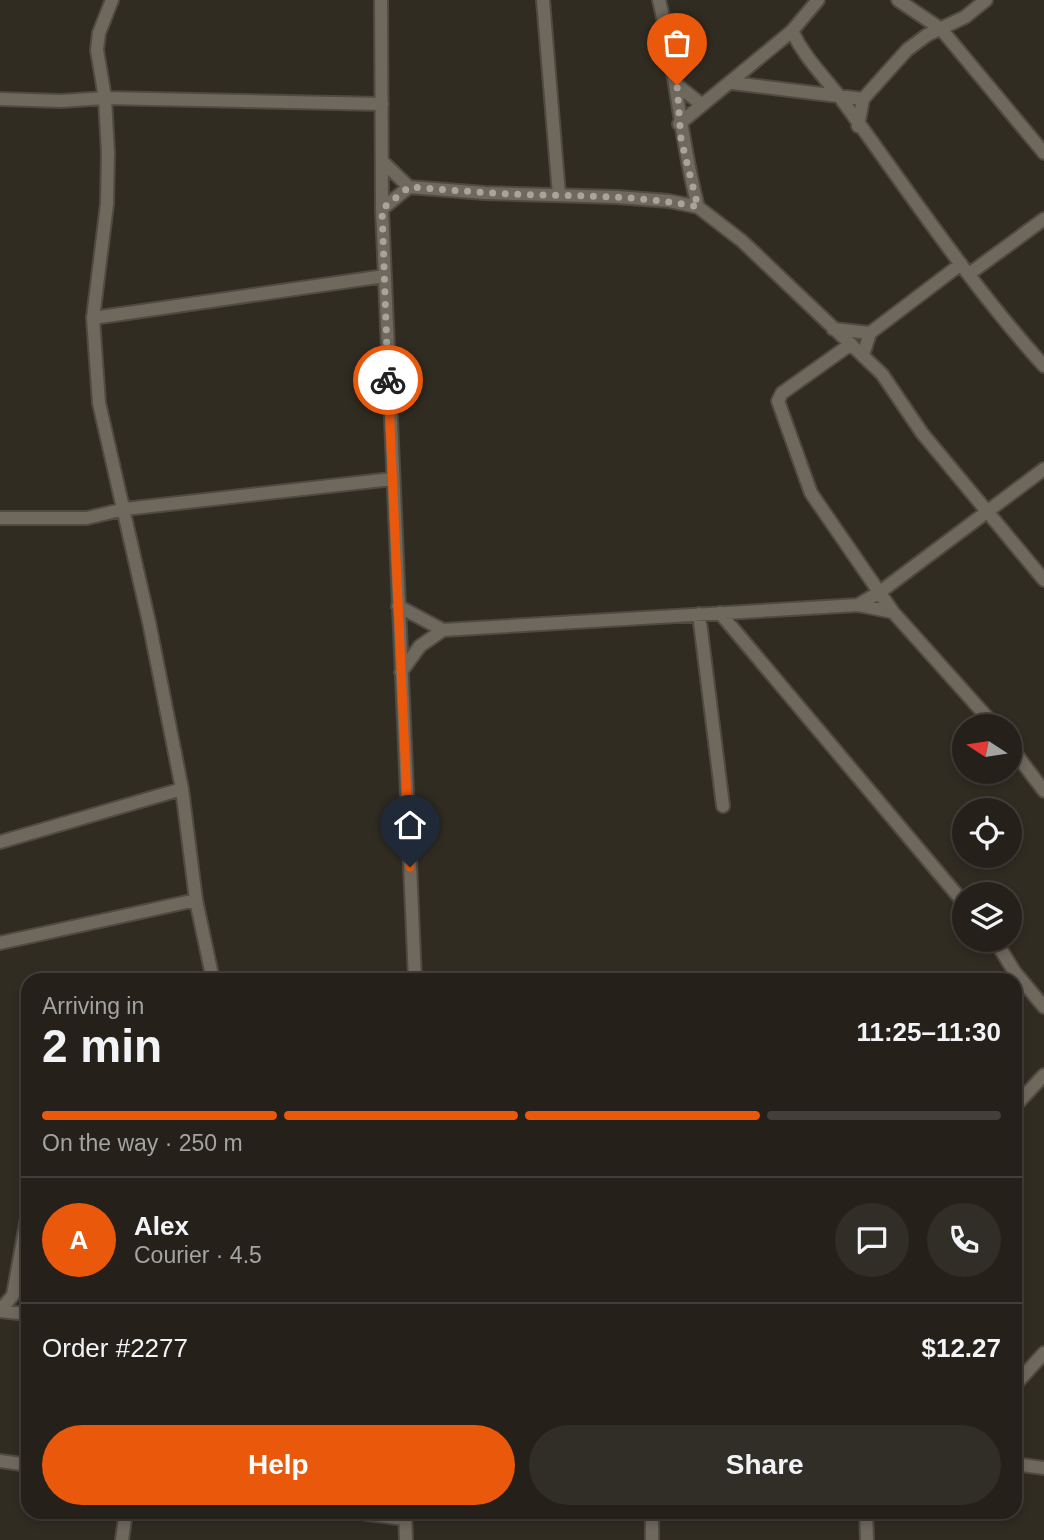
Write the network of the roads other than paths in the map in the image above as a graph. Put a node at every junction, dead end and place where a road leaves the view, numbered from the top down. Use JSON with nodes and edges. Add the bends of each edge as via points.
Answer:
{"nodes":[{"id":1,"x":112,"y":0,"type":"edge"},
{"id":2,"x":381,"y":0,"type":"edge"},
{"id":3,"x":543,"y":0,"type":"edge"},
{"id":4,"x":659,"y":0,"type":"edge"},
{"id":5,"x":818,"y":0,"type":"edge"},
{"id":6,"x":898,"y":0,"type":"edge"},
{"id":7,"x":986,"y":0,"type":"edge"},
{"id":8,"x":941,"y":29,"type":"junction"},
{"id":9,"x":792,"y":31,"type":"junction"},
{"id":10,"x":732,"y":83,"type":"junction"},
{"id":11,"x":677,"y":85,"type":"junction"},
{"id":12,"x":839,"y":96,"type":"junction"},
{"id":13,"x":105,"y":98,"type":"junction"},
{"id":14,"x":0,"y":99,"type":"edge"},
{"id":15,"x":863,"y":99,"type":"junction"},
{"id":16,"x":382,"y":104,"type":"junction"},
{"id":17,"x":702,"y":104,"type":"junction"},
{"id":18,"x":679,"y":124,"type":"junction"},
{"id":19,"x":858,"y":126,"type":"junction"},
{"id":20,"x":1044,"y":153,"type":"edge"},
{"id":21,"x":382,"y":161,"type":"junction"},
{"id":22,"x":409,"y":187,"type":"junction"},
{"id":23,"x":559,"y":195,"type":"junction"},
{"id":24,"x":698,"y":207,"type":"junction"},
{"id":25,"x":382,"y":209,"type":"junction"},
{"id":26,"x":1044,"y":219,"type":"edge"},
{"id":27,"x":965,"y":269,"type":"junction"},
{"id":28,"x":385,"y":276,"type":"junction"},
{"id":29,"x":93,"y":318,"type":"junction"},
{"id":30,"x":833,"y":329,"type":"junction"},
{"id":31,"x":870,"y":333,"type":"junction"},
{"id":32,"x":851,"y":344,"type":"junction"},
{"id":33,"x":863,"y":355,"type":"junction"},
{"id":34,"x":1044,"y":366,"type":"edge"},
{"id":35,"x":1044,"y":469,"type":"edge"},
{"id":36,"x":392,"y":479,"type":"junction"},
{"id":37,"x":125,"y":509,"type":"junction"},
{"id":38,"x":988,"y":512,"type":"junction"},
{"id":39,"x":0,"y":518,"type":"edge"},
{"id":40,"x":1044,"y":580,"type":"edge"},
{"id":41,"x":880,"y":592,"type":"junction"},
{"id":42,"x":859,"y":605,"type":"junction"},
{"id":43,"x":398,"y":606,"type":"junction"},
{"id":44,"x":720,"y":612,"type":"junction"},
{"id":45,"x":893,"y":612,"type":"junction"},
{"id":46,"x":699,"y":614,"type":"junction"},
{"id":47,"x":443,"y":631,"type":"junction"},
{"id":48,"x":401,"y":672,"type":"junction"},
{"id":49,"x":984,"y":714,"type":"edge"},
{"id":50,"x":1022,"y":762,"type":"edge"},
{"id":51,"x":182,"y":789,"type":"junction"},
{"id":52,"x":1044,"y":791,"type":"edge"},
{"id":53,"x":723,"y":806,"type":"dead end"},
{"id":54,"x":0,"y":842,"type":"edge"},
{"id":55,"x":952,"y":889,"type":"edge"},
{"id":56,"x":195,"y":900,"type":"junction"},
{"id":57,"x":0,"y":943,"type":"edge"},
{"id":58,"x":1002,"y":952,"type":"edge"},
{"id":59,"x":211,"y":973,"type":"edge"},
{"id":60,"x":415,"y":973,"type":"edge"},
{"id":61,"x":1016,"y":973,"type":"edge"},
{"id":62,"x":1022,"y":981,"type":"edge"},
{"id":63,"x":1044,"y":1007,"type":"edge"},
{"id":64,"x":1044,"y":1075,"type":"edge"},
{"id":65,"x":1022,"y":1099,"type":"edge"},
{"id":66,"x":21,"y":1251,"type":"edge"},
{"id":67,"x":13,"y":1295,"type":"junction"},
{"id":68,"x":21,"y":1306,"type":"edge"},
{"id":69,"x":0,"y":1311,"type":"edge"},
{"id":70,"x":21,"y":1313,"type":"edge"},
{"id":71,"x":1044,"y":1353,"type":"edge"},
{"id":72,"x":1022,"y":1377,"type":"edge"},
{"id":73,"x":0,"y":1461,"type":"edge"},
{"id":74,"x":21,"y":1464,"type":"edge"},
{"id":75,"x":1022,"y":1465,"type":"edge"},
{"id":76,"x":1044,"y":1468,"type":"edge"},
{"id":77,"x":125,"y":1519,"type":"edge"},
{"id":78,"x":405,"y":1519,"type":"edge"},
{"id":79,"x":652,"y":1519,"type":"edge"},
{"id":80,"x":866,"y":1519,"type":"edge"},
{"id":81,"x":122,"y":1540,"type":"edge"},
{"id":82,"x":406,"y":1540,"type":"edge"},
{"id":83,"x":652,"y":1540,"type":"edge"},
{"id":84,"x":867,"y":1540,"type":"edge"}],
"edges":[{"from":1,"to":13,"type":"street","via":[[96,50]]},
{"from":2,"to":16,"type":"street"},
{"from":3,"to":23,"type":"street"},
{"from":4,"to":11,"type":"street"},
{"from":5,"to":9,"type":"street"},
{"from":6,"to":8,"type":"street"},
{"from":7,"to":8,"type":"street"},
{"from":8,"to":15,"type":"street","via":[[907,50]]},
{"from":8,"to":20,"type":"street"},
{"from":9,"to":10,"type":"street"},
{"from":9,"to":12,"type":"street","via":[[810,63]]},
{"from":10,"to":12,"type":"street"},
{"from":10,"to":17,"type":"street"},
{"from":11,"to":17,"type":"street"},
{"from":11,"to":18,"type":"street"},
{"from":12,"to":15,"type":"street"},
{"from":12,"to":19,"type":"street"},
{"from":13,"to":14,"type":"street"},
{"from":13,"to":16,"type":"street"},
{"from":13,"to":29,"type":"street","via":[[107,204]]},
{"from":15,"to":19,"type":"street"},
{"from":16,"to":21,"type":"street"},
{"from":17,"to":18,"type":"street"},
{"from":18,"to":24,"type":"street"},
{"from":19,"to":27,"type":"street"},
{"from":21,"to":22,"type":"street"},
{"from":21,"to":25,"type":"street"},
{"from":22,"to":23,"type":"street"},
{"from":22,"to":25,"type":"street"},
{"from":23,"to":24,"type":"street"},
{"from":24,"to":30,"type":"street","via":[[742,241]]},
{"from":25,"to":28,"type":"street"},
{"from":26,"to":27,"type":"street"},
{"from":27,"to":31,"type":"street"},
{"from":27,"to":34,"type":"street"},
{"from":28,"to":29,"type":"street"},
{"from":28,"to":36,"type":"street"},
{"from":29,"to":37,"type":"street","via":[[99,403]]},
{"from":30,"to":31,"type":"street"},
{"from":30,"to":32,"type":"street"},
{"from":31,"to":33,"type":"street"},
{"from":32,"to":33,"type":"street"},
{"from":32,"to":41,"type":"street","via":[[782,393],[778,401],[811,493]]},
{"from":33,"to":38,"type":"street"},
{"from":35,"to":38,"type":"street"},
{"from":36,"to":37,"type":"street"},
{"from":36,"to":43,"type":"street"},
{"from":37,"to":39,"type":"street","via":[[88,518]]},
{"from":37,"to":51,"type":"street"},
{"from":38,"to":40,"type":"street"},
{"from":38,"to":41,"type":"street"},
{"from":41,"to":42,"type":"street"},
{"from":41,"to":45,"type":"street"},
{"from":42,"to":44,"type":"street"},
{"from":42,"to":45,"type":"street"},
{"from":43,"to":47,"type":"street"},
{"from":43,"to":48,"type":"street"},
{"from":44,"to":46,"type":"street"},
{"from":44,"to":55,"type":"street"},
{"from":45,"to":49,"type":"street"},
{"from":46,"to":47,"type":"street"},
{"from":46,"to":53,"type":"street"},
{"from":47,"to":48,"type":"street","via":[[420,646]]},
{"from":48,"to":60,"type":"street"},
{"from":50,"to":52,"type":"street"},
{"from":51,"to":54,"type":"street"},
{"from":51,"to":56,"type":"street"},
{"from":56,"to":57,"type":"street"},
{"from":56,"to":59,"type":"street"},
{"from":58,"to":61,"type":"street"},
{"from":62,"to":63,"type":"street"},
{"from":64,"to":65,"type":"street"},
{"from":66,"to":67,"type":"street"},
{"from":67,"to":68,"type":"street"},
{"from":67,"to":69,"type":"street"},
{"from":69,"to":70,"type":"street"},
{"from":71,"to":72,"type":"street"},
{"from":73,"to":74,"type":"street"},
{"from":75,"to":76,"type":"street"},
{"from":77,"to":81,"type":"street"},
{"from":78,"to":82,"type":"street"},
{"from":79,"to":83,"type":"street"},
{"from":80,"to":84,"type":"street"}]}
